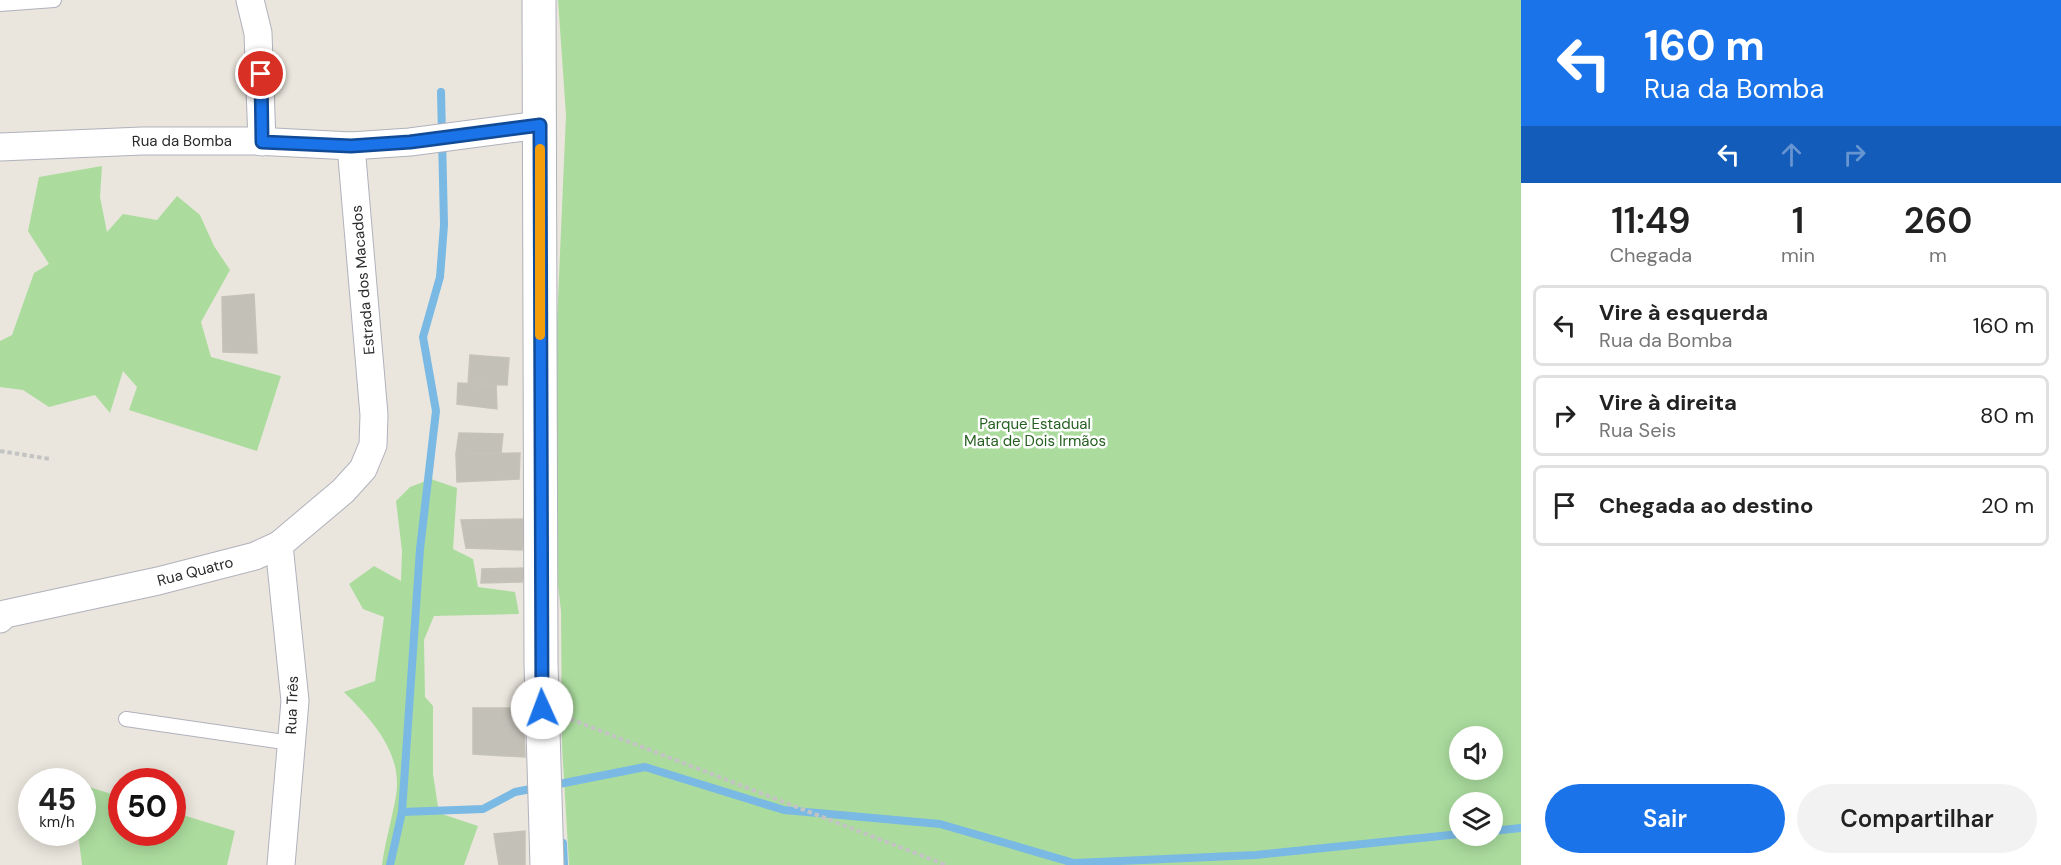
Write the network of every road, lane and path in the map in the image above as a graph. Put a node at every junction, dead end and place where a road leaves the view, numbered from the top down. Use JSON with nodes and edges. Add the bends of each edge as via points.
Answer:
{"nodes":[{"id":1,"x":54,"y":0,"type":"edge"},
{"id":2,"x":250,"y":0,"type":"edge"},
{"id":3,"x":539,"y":0,"type":"edge"},
{"id":4,"x":0,"y":4,"type":"edge"},
{"id":5,"x":540,"y":125,"type":"junction"},
{"id":6,"x":262,"y":142,"type":"junction"},
{"id":7,"x":351,"y":146,"type":"junction"},
{"id":8,"x":0,"y":147,"type":"edge"},
{"id":9,"x":0,"y":451,"type":"edge"},
{"id":10,"x":50,"y":459,"type":"dead end"},
{"id":11,"x":363,"y":469,"type":"joint"},
{"id":12,"x":279,"y":545,"type":"junction"},
{"id":13,"x":0,"y":619,"type":"edge"},
{"id":14,"x":542,"y":708,"type":"junction"},
{"id":15,"x":126,"y":719,"type":"dead end"},
{"id":16,"x":291,"y":743,"type":"junction"},
{"id":17,"x":281,"y":865,"type":"edge"},
{"id":18,"x":547,"y":865,"type":"edge"},
{"id":19,"x":946,"y":865,"type":"edge"}],
"edges":[{"from":1,"to":4,"type":"lane"},
{"from":2,"to":6,"type":"street","via":[[258,33]]},
{"from":3,"to":5,"type":"main road"},
{"from":5,"to":7,"type":"street","name":"Rua da Bomba"},
{"from":5,"to":14,"type":"main road"},
{"from":6,"to":7,"type":"street","name":"Rua da Bomba"},
{"from":6,"to":8,"type":"street","name":"Rua da Bomba","via":[[142,141]]},
{"from":7,"to":11,"type":"street","name":"Estrada dos Macados","via":[[374,415],[373,445]]},
{"from":9,"to":10,"type":"path"},
{"from":11,"to":12,"type":"street","name":"Rua Quatro"},
{"from":12,"to":13,"type":"street","name":"Rua Quatro","via":[[255,556],[5,614]]},
{"from":12,"to":16,"type":"street","name":"Rua Três","via":[[294,679]]},
{"from":14,"to":18,"type":"main road"},
{"from":14,"to":19,"type":"path"},
{"from":15,"to":16,"type":"lane"},
{"from":16,"to":17,"type":"street","name":"Rua Três"}]}
